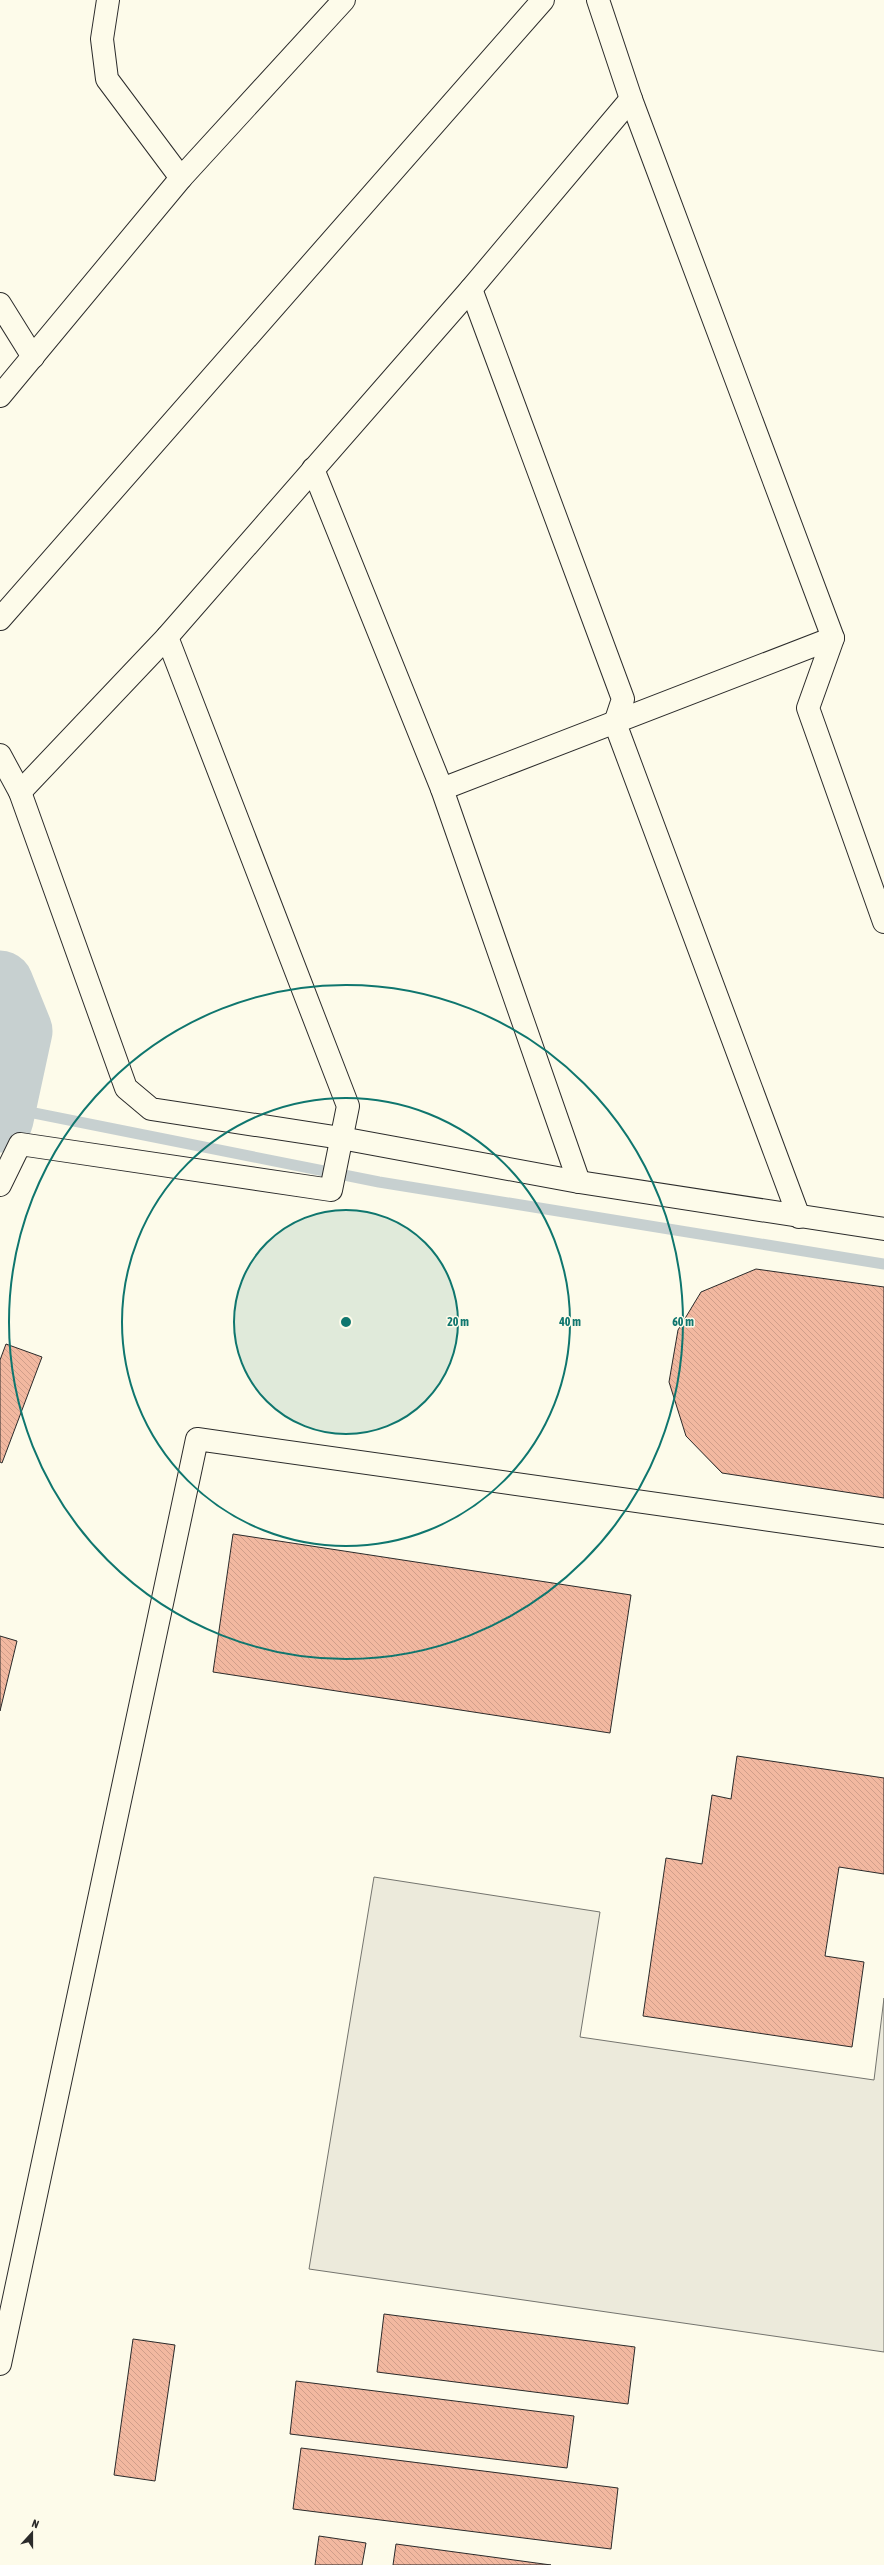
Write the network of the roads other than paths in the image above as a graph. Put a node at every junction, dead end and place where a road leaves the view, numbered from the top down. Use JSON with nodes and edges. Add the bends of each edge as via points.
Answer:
{"nodes":[{"id":1,"x":108,"y":0,"type":"edge"},
{"id":2,"x":344,"y":0,"type":"edge"},
{"id":3,"x":543,"y":0,"type":"edge"},
{"id":4,"x":598,"y":0,"type":"edge"},
{"id":5,"x":631,"y":99,"type":"junction"},
{"id":6,"x":181,"y":178,"type":"junction"},
{"id":7,"x":471,"y":288,"type":"junction"},
{"id":8,"x":0,"y":304,"type":"edge"},
{"id":9,"x":33,"y":357,"type":"junction"},
{"id":10,"x":0,"y":396,"type":"edge"},
{"id":11,"x":313,"y":469,"type":"junction"},
{"id":12,"x":0,"y":619,"type":"edge"},
{"id":13,"x":167,"y":637,"type":"junction"},
{"id":14,"x":833,"y":638,"type":"junction"},
{"id":15,"x":615,"y":723,"type":"junction"},
{"id":16,"x":0,"y":755,"type":"edge"},
{"id":17,"x":442,"y":789,"type":"junction"},
{"id":18,"x":20,"y":792,"type":"junction"},
{"id":19,"x":884,"y":922,"type":"edge"},
{"id":20,"x":341,"y":1138,"type":"junction"},
{"id":21,"x":579,"y":1182,"type":"junction"},
{"id":22,"x":0,"y":1185,"type":"edge"},
{"id":23,"x":799,"y":1217,"type":"junction"},
{"id":24,"x":884,"y":1229,"type":"edge"},
{"id":25,"x":884,"y":1536,"type":"edge"},
{"id":26,"x":0,"y":2364,"type":"edge"}],
"edges":[{"from":1,"to":6,"type":"street","via":[[102,40],[107,79]]},
{"from":2,"to":6,"type":"street"},
{"from":3,"to":12,"type":"street"},
{"from":4,"to":5,"type":"street"},
{"from":5,"to":7,"type":"street"},
{"from":5,"to":14,"type":"street"},
{"from":6,"to":9,"type":"street"},
{"from":7,"to":11,"type":"street"},
{"from":7,"to":15,"type":"street","via":[[623,699]]},
{"from":8,"to":9,"type":"street"},
{"from":9,"to":10,"type":"street"},
{"from":11,"to":13,"type":"street"},
{"from":11,"to":17,"type":"street"},
{"from":13,"to":18,"type":"street"},
{"from":13,"to":20,"type":"street","via":[[348,1106]]},
{"from":14,"to":15,"type":"street"},
{"from":14,"to":19,"type":"street","via":[[808,708]]},
{"from":15,"to":17,"type":"street"},
{"from":15,"to":23,"type":"street"},
{"from":16,"to":18,"type":"street"},
{"from":17,"to":21,"type":"street"},
{"from":18,"to":20,"type":"street","via":[[126,1088],[151,1109]]},
{"from":20,"to":21,"type":"street"},
{"from":20,"to":22,"type":"street","via":[[331,1190],[20,1144]]},
{"from":21,"to":23,"type":"street"},
{"from":23,"to":24,"type":"street"},
{"from":25,"to":26,"type":"street","via":[[197,1440]]}]}
